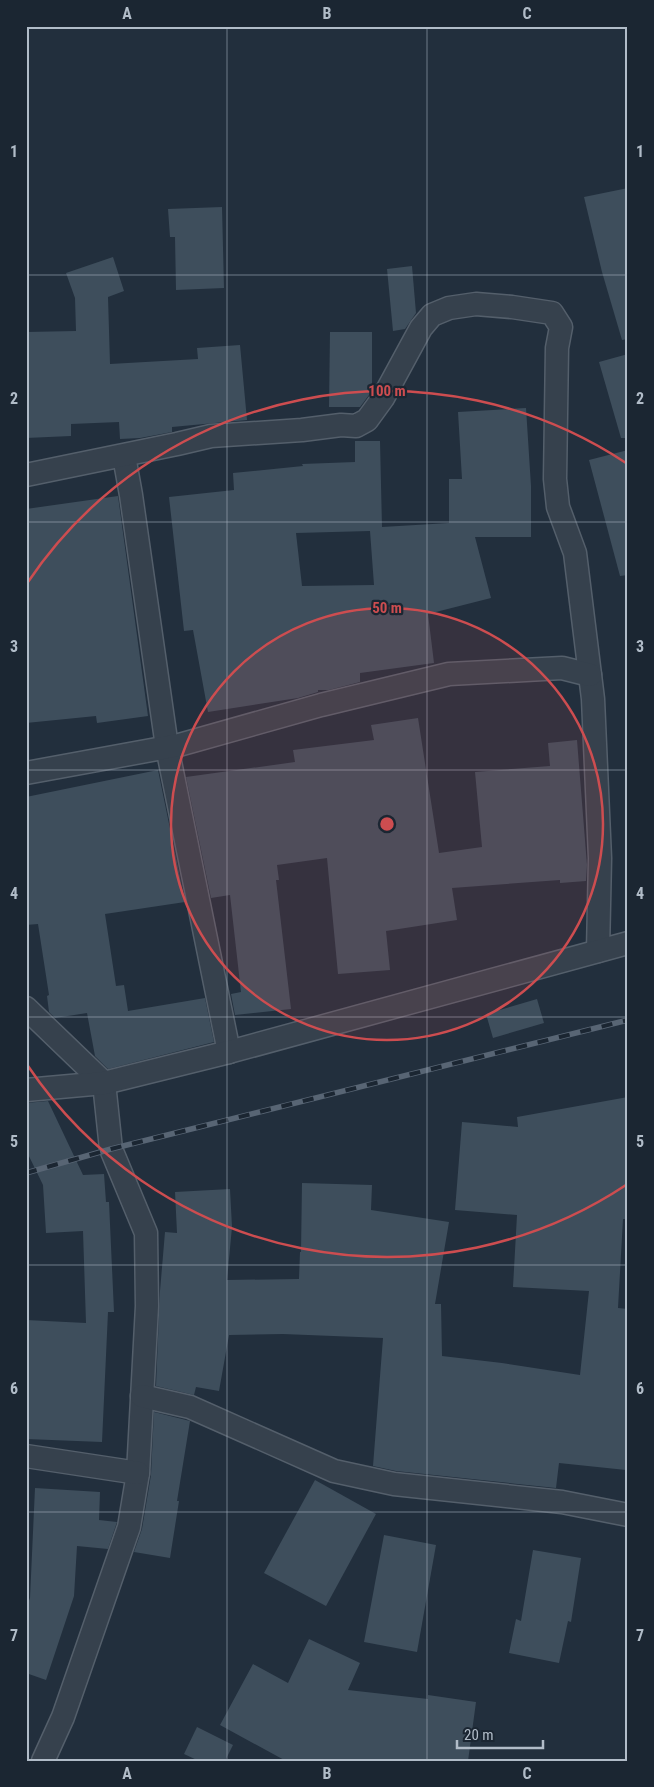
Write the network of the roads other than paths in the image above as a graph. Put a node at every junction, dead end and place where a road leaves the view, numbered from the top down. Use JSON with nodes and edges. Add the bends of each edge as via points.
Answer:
{"nodes":[{"id":1,"x":124,"y":456,"type":"junction"},
{"id":2,"x":26,"y":475,"type":"edge"},
{"id":3,"x":590,"y":675,"type":"junction"},
{"id":4,"x":167,"y":747,"type":"junction"},
{"id":5,"x":26,"y":772,"type":"edge"},
{"id":6,"x":628,"y":944,"type":"edge"},
{"id":7,"x":598,"y":951,"type":"junction"},
{"id":8,"x":26,"y":1008,"type":"edge"},
{"id":9,"x":229,"y":1052,"type":"junction"},
{"id":10,"x":104,"y":1083,"type":"junction"},
{"id":11,"x":26,"y":1090,"type":"edge"},
{"id":12,"x":142,"y":1396,"type":"junction"},
{"id":13,"x":26,"y":1456,"type":"edge"},
{"id":14,"x":138,"y":1473,"type":"junction"},
{"id":15,"x":628,"y":1514,"type":"edge"},
{"id":16,"x":44,"y":1761,"type":"edge"}],
"edges":[{"from":1,"to":2,"type":"street"},
{"from":1,"to":3,"type":"street","via":[[211,436],[356,426],[367,420],[421,328],[432,315],[449,308],[476,304],[552,313],[561,327],[557,348],[555,479],[558,507],[575,553]]},
{"from":1,"to":4,"type":"street"},
{"from":3,"to":4,"type":"street","via":[[562,668],[449,674]]},
{"from":3,"to":7,"type":"street","via":[[600,858]]},
{"from":4,"to":5,"type":"street"},
{"from":4,"to":9,"type":"street"},
{"from":6,"to":7,"type":"street"},
{"from":7,"to":9,"type":"street"},
{"from":8,"to":10,"type":"street"},
{"from":9,"to":10,"type":"street"},
{"from":10,"to":11,"type":"street"},
{"from":10,"to":12,"type":"street","via":[[111,1149],[146,1233],[148,1306]]},
{"from":12,"to":14,"type":"street"},
{"from":12,"to":15,"type":"street","via":[[190,1407],[334,1471],[394,1484],[562,1502]]},
{"from":13,"to":14,"type":"street"},
{"from":14,"to":16,"type":"street","via":[[129,1527],[63,1717]]}]}
